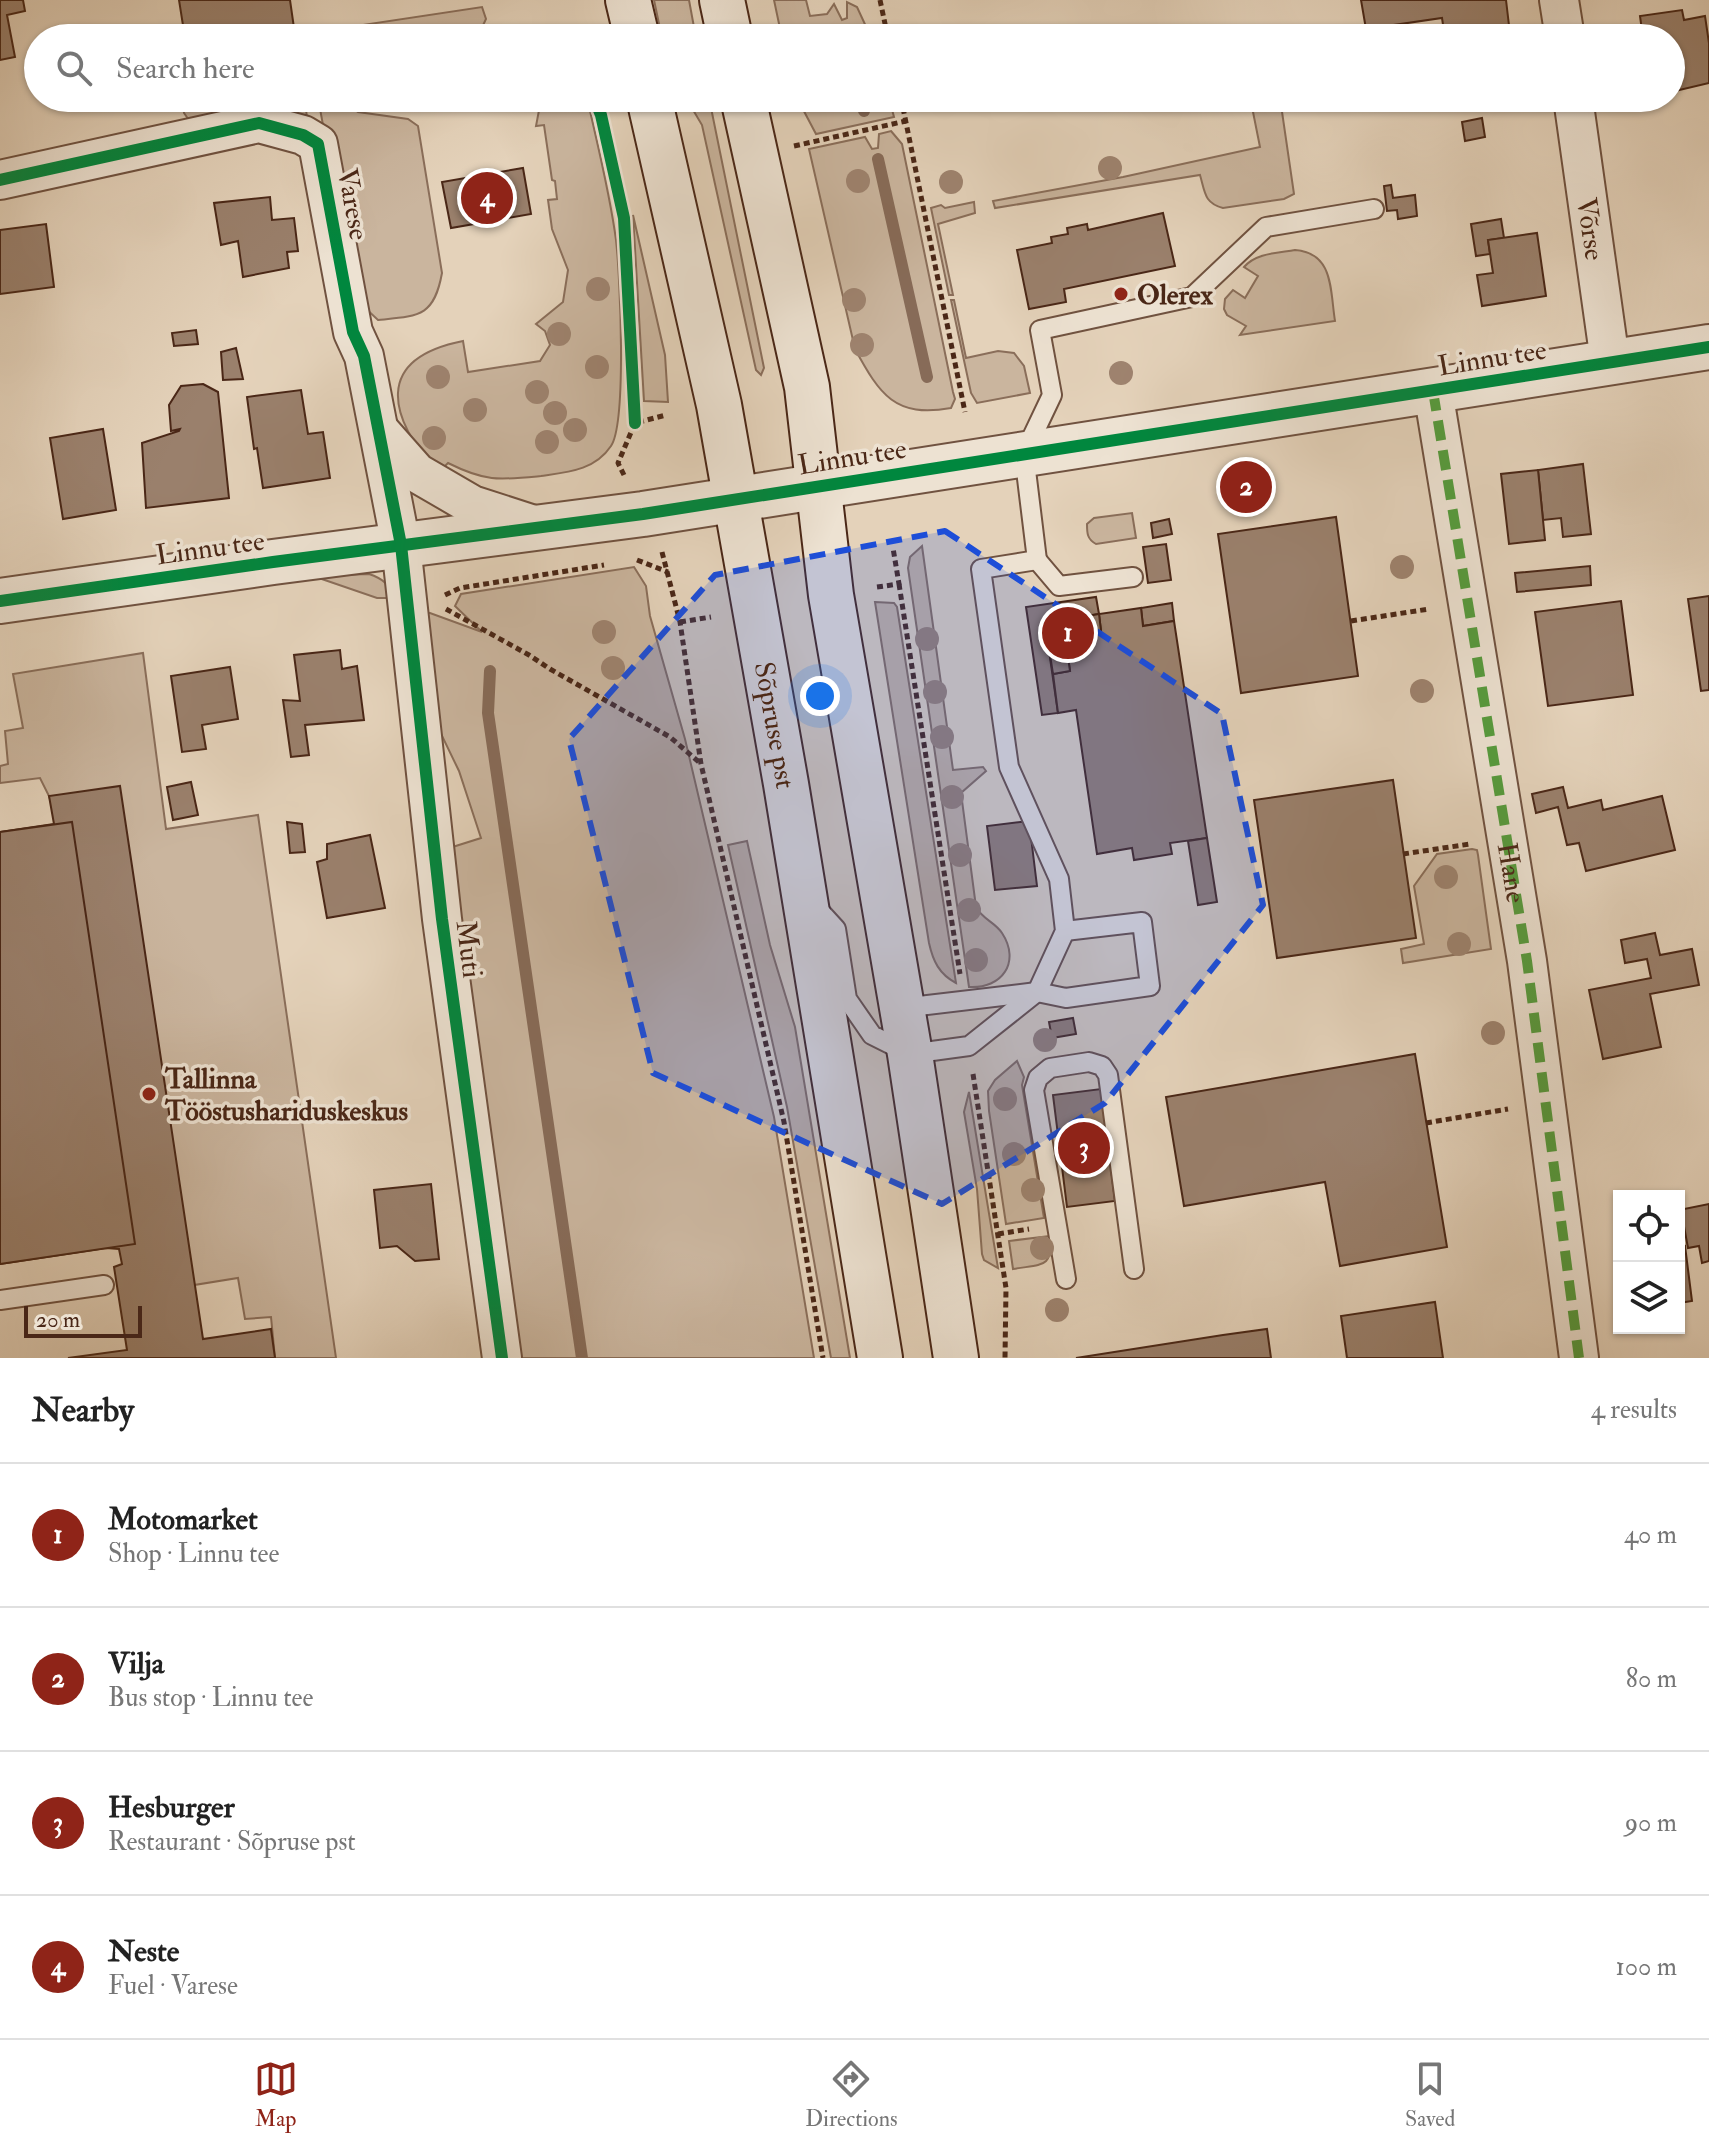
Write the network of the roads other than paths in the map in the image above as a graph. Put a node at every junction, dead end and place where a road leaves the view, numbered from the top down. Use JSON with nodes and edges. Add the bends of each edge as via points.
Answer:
{"nodes":[{"id":1,"x":628,"y":0,"type":"edge"},
{"id":2,"x":722,"y":0,"type":"edge"},
{"id":3,"x":1559,"y":0,"type":"edge"},
{"id":4,"x":634,"y":24,"type":"edge"},
{"id":5,"x":727,"y":24,"type":"edge"},
{"id":6,"x":1563,"y":24,"type":"edge"},
{"id":7,"x":652,"y":112,"type":"edge"},
{"id":8,"x":746,"y":112,"type":"edge"},
{"id":9,"x":1575,"y":112,"type":"edge"},
{"id":10,"x":0,"y":180,"type":"edge"},
{"id":11,"x":1374,"y":209,"type":"dead end"},
{"id":12,"x":1709,"y":347,"type":"edge"},
{"id":13,"x":1610,"y":361,"type":"junction"},
{"id":14,"x":1433,"y":391,"type":"junction"},
{"id":15,"x":379,"y":430,"type":"junction"},
{"id":16,"x":1024,"y":454,"type":"junction"},
{"id":17,"x":820,"y":486,"type":"junction"},
{"id":18,"x":735,"y":498,"type":"junction"},
{"id":19,"x":540,"y":527,"type":"junction"},
{"id":20,"x":401,"y":545,"type":"junction"},
{"id":21,"x":1037,"y":560,"type":"junction"},
{"id":22,"x":1133,"y":577,"type":"dead end"},
{"id":23,"x":0,"y":601,"type":"edge"},
{"id":24,"x":803,"y":892,"type":"junction"},
{"id":25,"x":1065,"y":931,"type":"junction"},
{"id":26,"x":1037,"y":992,"type":"junction"},
{"id":27,"x":902,"y":1008,"type":"junction"},
{"id":28,"x":910,"y":1054,"type":"junction"},
{"id":29,"x":1134,"y":1269,"type":"dead end"},
{"id":30,"x":1066,"y":1279,"type":"dead end"},
{"id":31,"x":104,"y":1285,"type":"dead end"},
{"id":32,"x":0,"y":1300,"type":"edge"},
{"id":33,"x":502,"y":1358,"type":"edge"},
{"id":34,"x":880,"y":1358,"type":"edge"},
{"id":35,"x":956,"y":1358,"type":"edge"},
{"id":36,"x":1579,"y":1358,"type":"edge"}],
"edges":[{"from":1,"to":4,"type":"main road"},
{"from":2,"to":5,"type":"main road"},
{"from":3,"to":6,"type":"street"},
{"from":7,"to":18,"type":"main road","name":"Sõpruse pst"},
{"from":8,"to":17,"type":"main road","via":[[807,387]]},
{"from":9,"to":13,"type":"street","name":"Võrse"},
{"from":10,"to":15,"type":"street","name":"Varese","via":[[259,123],[318,144],[353,332],[364,356]]},
{"from":11,"to":16,"type":"lane","via":[[1266,227],[1192,297],[1040,330],[1052,395]]},
{"from":12,"to":13,"type":"main road","name":"Linnu tee"},
{"from":13,"to":14,"type":"main road","name":"Linnu tee"},
{"from":14,"to":16,"type":"main road","name":"Linnu tee"},
{"from":14,"to":36,"type":"street","name":"Hane","via":[[1527,961]]},
{"from":15,"to":19,"type":"street","via":[[417,473],[472,505]]},
{"from":15,"to":20,"type":"street","name":"Varese"},
{"from":16,"to":17,"type":"main road","name":"Linnu tee"},
{"from":16,"to":21,"type":"lane"},
{"from":17,"to":18,"type":"main road","name":"Linnu tee"},
{"from":17,"to":27,"type":"main road","via":[[831,595]]},
{"from":18,"to":19,"type":"main road","name":"Linnu tee"},
{"from":18,"to":24,"type":"main road","name":"Sõpruse pst"},
{"from":19,"to":20,"type":"main road","name":"Linnu tee"},
{"from":20,"to":23,"type":"main road","name":"Linnu tee"},
{"from":20,"to":33,"type":"street","name":"Muti","via":[[417,605],[442,919]]},
{"from":21,"to":22,"type":"lane","via":[[1059,586]]},
{"from":21,"to":25,"type":"lane","via":[[981,569],[1009,767],[1059,879]]},
{"from":24,"to":28,"type":"lane","via":[[836,929],[847,999],[872,1035]]},
{"from":24,"to":34,"type":"main road","name":"Sõpruse pst"},
{"from":25,"to":26,"type":"lane"},
{"from":25,"to":26,"type":"lane","via":[[1142,922],[1150,986],[1066,998]]},
{"from":26,"to":27,"type":"lane"},
{"from":26,"to":28,"type":"lane","via":[[969,1046]]},
{"from":27,"to":28,"type":"main road"},
{"from":28,"to":35,"type":"main road"},
{"from":29,"to":30,"type":"lane","via":[[1108,1075],[1102,1066],[1089,1062],[1050,1068],[1034,1090]]},
{"from":31,"to":32,"type":"lane"}]}
